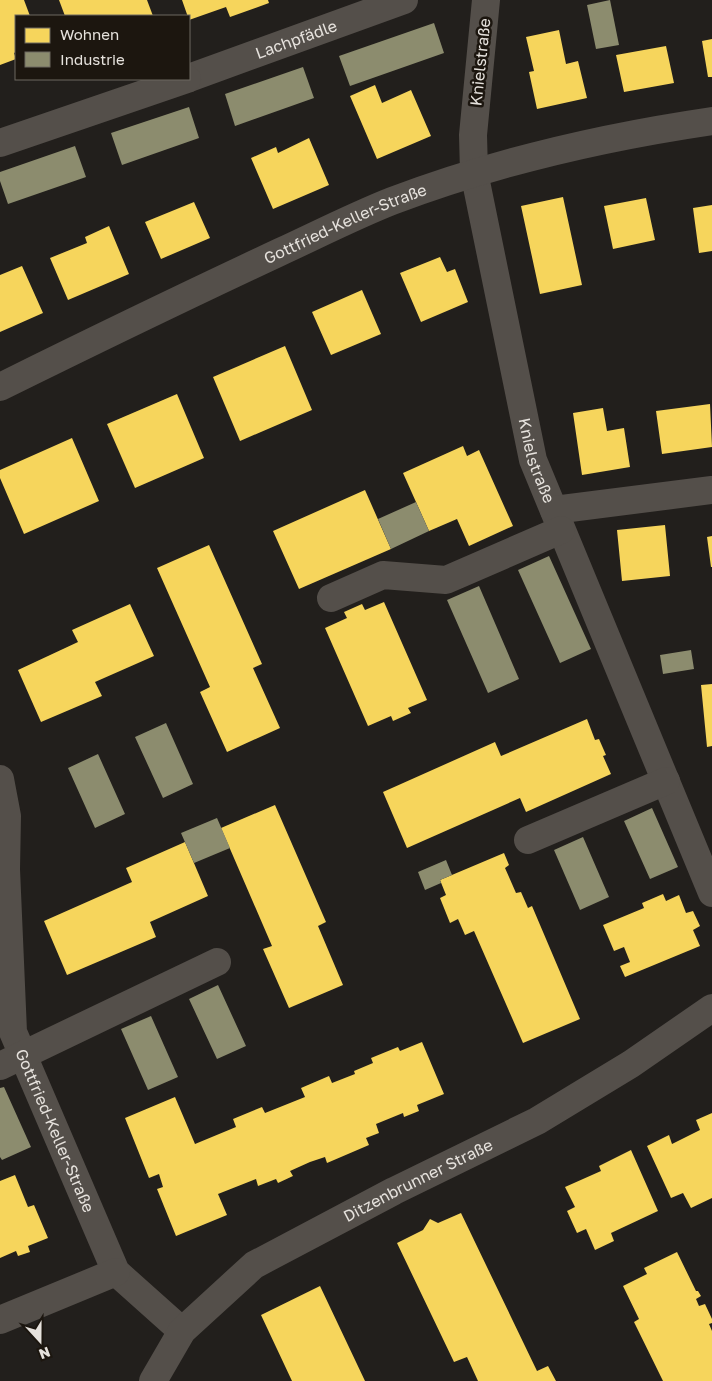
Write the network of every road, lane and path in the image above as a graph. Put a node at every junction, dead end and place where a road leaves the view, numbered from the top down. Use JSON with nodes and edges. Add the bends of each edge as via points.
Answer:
{"nodes":[{"id":1,"x":404,"y":0,"type":"edge"},
{"id":2,"x":486,"y":0,"type":"edge"},
{"id":3,"x":190,"y":77,"type":"edge"},
{"id":4,"x":182,"y":80,"type":"edge"},
{"id":5,"x":712,"y":120,"type":"edge"},
{"id":6,"x":0,"y":143,"type":"edge"},
{"id":7,"x":474,"y":172,"type":"junction"},
{"id":8,"x":0,"y":387,"type":"edge"},
{"id":9,"x":712,"y":490,"type":"edge"},
{"id":10,"x":558,"y":520,"type":"junction"},
{"id":11,"x":332,"y":598,"type":"dead end"},
{"id":12,"x":0,"y":779,"type":"edge"},
{"id":13,"x":666,"y":781,"type":"junction"},
{"id":14,"x":528,"y":840,"type":"dead end"},
{"id":15,"x":712,"y":893,"type":"edge"},
{"id":16,"x":217,"y":962,"type":"dead end"},
{"id":17,"x":712,"y":1008,"type":"edge"},
{"id":18,"x":12,"y":1061,"type":"edge"},
{"id":19,"x":116,"y":1272,"type":"junction"},
{"id":20,"x":0,"y":1320,"type":"edge"},
{"id":21,"x":182,"y":1331,"type":"junction"},
{"id":22,"x":153,"y":1381,"type":"edge"}],
"edges":[{"from":1,"to":3,"type":"street","name":"Lachpfädle"},
{"from":2,"to":7,"type":"street","name":"Knielstraße","via":[[473,135]]},
{"from":4,"to":6,"type":"street","name":"Lachpfädle"},
{"from":5,"to":7,"type":"street","name":"Gottfried-Keller-Straße","via":[[537,155]]},
{"from":7,"to":8,"type":"street","name":"Gottfried-Keller-Straße","via":[[382,206]]},
{"from":7,"to":10,"type":"street","name":"Knielstraße","via":[[533,460]]},
{"from":9,"to":10,"type":"street"},
{"from":10,"to":11,"type":"street","via":[[446,580],[384,575]]},
{"from":10,"to":13,"type":"street","name":"Knielstraße"},
{"from":12,"to":18,"type":"street","name":"Gottfried-Keller-Straße","via":[[7,816]]},
{"from":13,"to":14,"type":"street"},
{"from":13,"to":15,"type":"street","name":"Knielstraße"},
{"from":16,"to":18,"type":"street"},
{"from":17,"to":21,"type":"street","name":"Ditzenbrunner Straße","via":[[631,1064],[537,1121],[254,1264]]},
{"from":18,"to":19,"type":"street","name":"Gottfried-Keller-Straße"},
{"from":19,"to":20,"type":"street"},
{"from":19,"to":21,"type":"street","name":"Gottfried-Keller-Straße"},
{"from":21,"to":22,"type":"street","name":"Ditzenbrunner Straße"}]}
